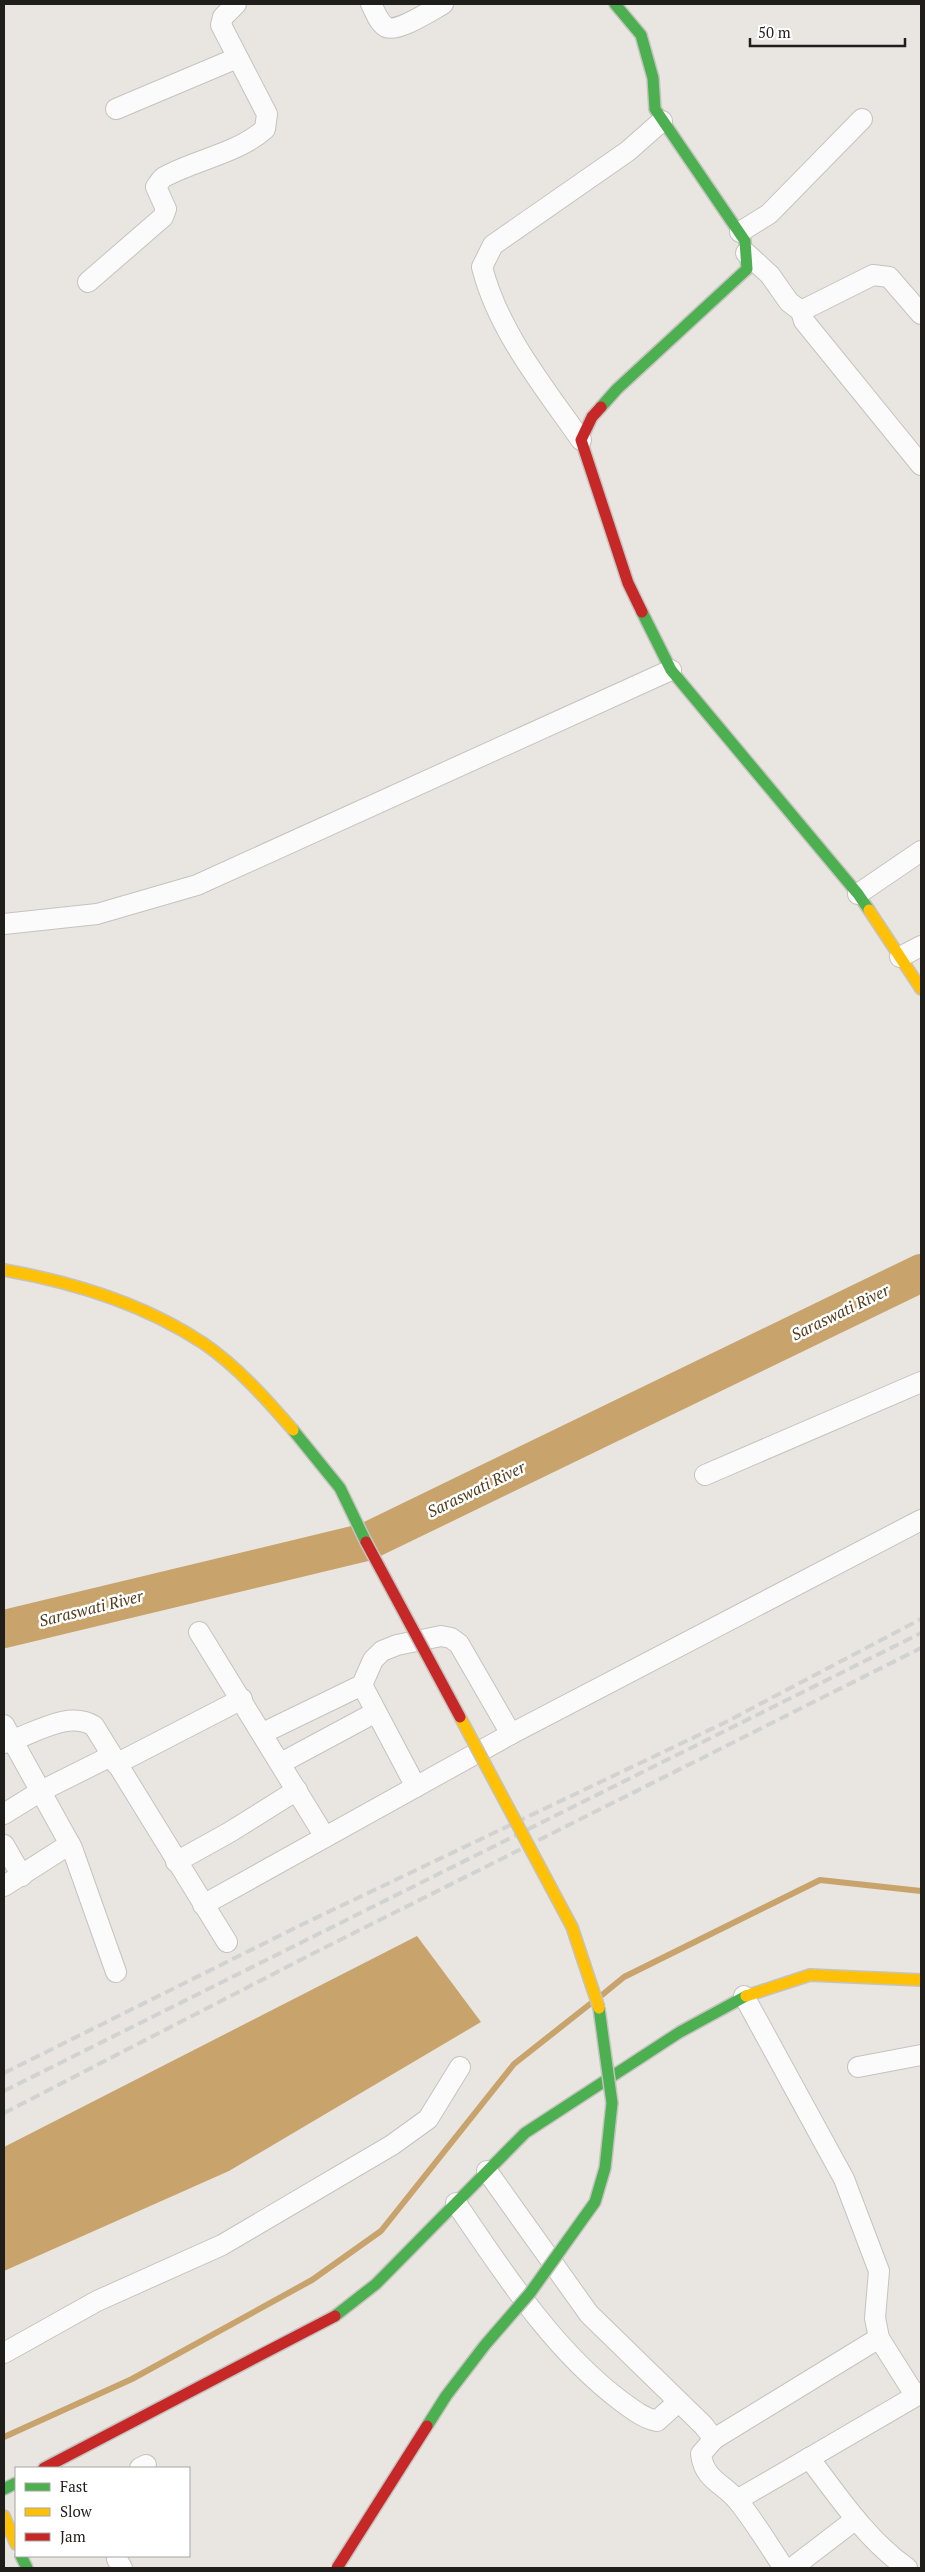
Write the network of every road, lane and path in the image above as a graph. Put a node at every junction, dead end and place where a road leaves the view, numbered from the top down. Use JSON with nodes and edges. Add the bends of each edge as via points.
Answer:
{"nodes":[{"id":1,"x":236,"y":4,"type":"edge"},
{"id":2,"x":371,"y":4,"type":"edge"},
{"id":3,"x":443,"y":4,"type":"edge"},
{"id":4,"x":615,"y":4,"type":"edge"},
{"id":5,"x":237,"y":58,"type":"junction"},
{"id":6,"x":116,"y":109,"type":"dead end"},
{"id":7,"x":862,"y":119,"type":"dead end"},
{"id":8,"x":662,"y":121,"type":"junction"},
{"id":9,"x":740,"y":232,"type":"junction"},
{"id":10,"x":746,"y":253,"type":"junction"},
{"id":11,"x":88,"y":282,"type":"dead end"},
{"id":12,"x":801,"y":311,"type":"junction"},
{"id":13,"x":921,"y":314,"type":"edge"},
{"id":14,"x":581,"y":440,"type":"junction"},
{"id":15,"x":921,"y":465,"type":"edge"},
{"id":16,"x":671,"y":670,"type":"junction"},
{"id":17,"x":921,"y":851,"type":"edge"},
{"id":18,"x":858,"y":894,"type":"junction"},
{"id":19,"x":4,"y":924,"type":"edge"},
{"id":20,"x":921,"y":946,"type":"edge"},
{"id":21,"x":900,"y":957,"type":"junction"},
{"id":22,"x":921,"y":989,"type":"edge"},
{"id":23,"x":4,"y":1270,"type":"edge"},
{"id":24,"x":921,"y":1382,"type":"edge"},
{"id":25,"x":705,"y":1475,"type":"dead end"},
{"id":26,"x":921,"y":1520,"type":"edge"},
{"id":27,"x":199,"y":1632,"type":"dead end"},
{"id":28,"x":362,"y":1685,"type":"junction"},
{"id":29,"x":242,"y":1699,"type":"junction"},
{"id":30,"x":376,"y":1712,"type":"junction"},
{"id":31,"x":263,"y":1733,"type":"junction"},
{"id":32,"x":511,"y":1734,"type":"junction"},
{"id":33,"x":7,"y":1736,"type":"edge"},
{"id":34,"x":114,"y":1760,"type":"junction"},
{"id":35,"x":281,"y":1763,"type":"junction"},
{"id":36,"x":416,"y":1787,"type":"junction"},
{"id":37,"x":297,"y":1790,"type":"junction"},
{"id":38,"x":41,"y":1792,"type":"junction"},
{"id":39,"x":4,"y":1814,"type":"edge"},
{"id":40,"x":325,"y":1837,"type":"junction"},
{"id":41,"x":70,"y":1844,"type":"junction"},
{"id":42,"x":4,"y":1845,"type":"edge"},
{"id":43,"x":176,"y":1862,"type":"junction"},
{"id":44,"x":22,"y":1876,"type":"junction"},
{"id":45,"x":4,"y":1886,"type":"edge"},
{"id":46,"x":204,"y":1906,"type":"junction"},
{"id":47,"x":227,"y":1942,"type":"dead end"},
{"id":48,"x":116,"y":1972,"type":"dead end"},
{"id":49,"x":921,"y":1980,"type":"edge"},
{"id":50,"x":744,"y":1996,"type":"junction"},
{"id":51,"x":921,"y":2055,"type":"edge"},
{"id":52,"x":460,"y":2067,"type":"dead end"},
{"id":53,"x":858,"y":2067,"type":"dead end"},
{"id":54,"x":487,"y":2171,"type":"junction"},
{"id":55,"x":456,"y":2203,"type":"junction"},
{"id":56,"x":878,"y":2338,"type":"junction"},
{"id":57,"x":4,"y":2353,"type":"edge"},
{"id":58,"x":918,"y":2394,"type":"edge"},
{"id":59,"x":678,"y":2402,"type":"junction"},
{"id":60,"x":714,"y":2439,"type":"junction"},
{"id":61,"x":809,"y":2458,"type":"junction"},
{"id":62,"x":46,"y":2467,"type":"edge"},
{"id":63,"x":737,"y":2500,"type":"junction"},
{"id":64,"x":4,"y":2516,"type":"edge"},
{"id":65,"x":856,"y":2519,"type":"junction"},
{"id":66,"x":15,"y":2540,"type":"edge"},
{"id":67,"x":921,"y":2560,"type":"edge"},
{"id":68,"x":337,"y":2568,"type":"edge"},
{"id":69,"x":784,"y":2568,"type":"edge"},
{"id":70,"x":792,"y":2568,"type":"edge"},
{"id":71,"x":907,"y":2568,"type":"edge"},
{"id":72,"x":913,"y":2568,"type":"edge"}],
"edges":[{"from":1,"to":5,"type":"street","via":[[223,17],[221,25]]},
{"from":2,"to":3,"type":"street","via":[[384,26],[390,29]]},
{"from":4,"to":8,"type":"street","via":[[641,35],[650,60],[655,109]]},
{"from":5,"to":6,"type":"street"},
{"from":5,"to":11,"type":"street","via":[[267,114],[265,129],[208,160],[164,176],[156,187],[166,209],[163,218]]},
{"from":7,"to":9,"type":"street","via":[[769,214]]},
{"from":8,"to":9,"type":"street"},
{"from":8,"to":14,"type":"street","via":[[628,151],[493,245],[482,267],[487,287],[512,336]]},
{"from":9,"to":10,"type":"street"},
{"from":10,"to":12,"type":"street"},
{"from":10,"to":14,"type":"street","via":[[747,269],[617,389],[592,417]]},
{"from":12,"to":13,"type":"street","via":[[873,275],[889,277]]},
{"from":12,"to":15,"type":"street","via":[[804,321]]},
{"from":14,"to":16,"type":"street","via":[[628,583]]},
{"from":16,"to":18,"type":"street"},
{"from":16,"to":19,"type":"street","via":[[197,885],[97,914]]},
{"from":17,"to":18,"type":"street"},
{"from":18,"to":21,"type":"street"},
{"from":20,"to":21,"type":"street"},
{"from":21,"to":22,"type":"street"},
{"from":23,"to":68,"type":"street","bridge":true,"via":[[62,1282],[116,1301],[200,1341],[250,1385],[335,1482],[572,1927],[601,2013],[612,2103],[605,2168],[594,2202],[530,2293],[446,2396]]},
{"from":24,"to":25,"type":"street"},
{"from":26,"to":32,"type":"street"},
{"from":27,"to":29,"type":"street"},
{"from":28,"to":30,"type":"street"},
{"from":28,"to":31,"type":"street"},
{"from":28,"to":32,"type":"street","via":[[373,1660],[382,1651],[410,1642],[442,1636],[451,1638],[459,1644]]},
{"from":29,"to":31,"type":"street"},
{"from":29,"to":34,"type":"street"},
{"from":30,"to":35,"type":"street"},
{"from":30,"to":36,"type":"street"},
{"from":31,"to":35,"type":"street"},
{"from":32,"to":36,"type":"street"},
{"from":33,"to":34,"type":"street","via":[[70,1720],[85,1720],[94,1726]]},
{"from":33,"to":38,"type":"street"},
{"from":34,"to":38,"type":"street"},
{"from":34,"to":43,"type":"street"},
{"from":35,"to":37,"type":"street"},
{"from":36,"to":40,"type":"street"},
{"from":37,"to":40,"type":"street"},
{"from":37,"to":43,"type":"street"},
{"from":38,"to":39,"type":"street"},
{"from":38,"to":41,"type":"street"},
{"from":40,"to":46,"type":"street"},
{"from":41,"to":44,"type":"street"},
{"from":41,"to":48,"type":"street"},
{"from":42,"to":44,"type":"street"},
{"from":43,"to":46,"type":"street"},
{"from":44,"to":45,"type":"street"},
{"from":46,"to":47,"type":"street"},
{"from":49,"to":50,"type":"street","via":[[810,1975]]},
{"from":50,"to":54,"type":"street","via":[[680,2032],[526,2132]]},
{"from":50,"to":56,"type":"street","via":[[828,2148],[864,2228],[879,2271],[875,2318]]},
{"from":51,"to":53,"type":"street"},
{"from":52,"to":57,"type":"street","via":[[428,2119],[399,2140],[222,2245],[97,2301]]},
{"from":54,"to":55,"type":"street"},
{"from":54,"to":59,"type":"street","via":[[589,2314]]},
{"from":55,"to":59,"type":"street","via":[[541,2322],[598,2384],[651,2420],[657,2421]]},
{"from":55,"to":62,"type":"street","via":[[376,2284],[340,2313]]},
{"from":56,"to":58,"type":"street"},
{"from":56,"to":60,"type":"street"},
{"from":58,"to":61,"type":"street"},
{"from":59,"to":60,"type":"street"},
{"from":60,"to":63,"type":"street","via":[[701,2454],[703,2467]]},
{"from":61,"to":63,"type":"street"},
{"from":61,"to":65,"type":"street"},
{"from":63,"to":69,"type":"street"},
{"from":64,"to":66,"type":"street"},
{"from":65,"to":70,"type":"street"},
{"from":65,"to":71,"type":"street","via":[[888,2554]]},
{"from":67,"to":72,"type":"street"}]}
